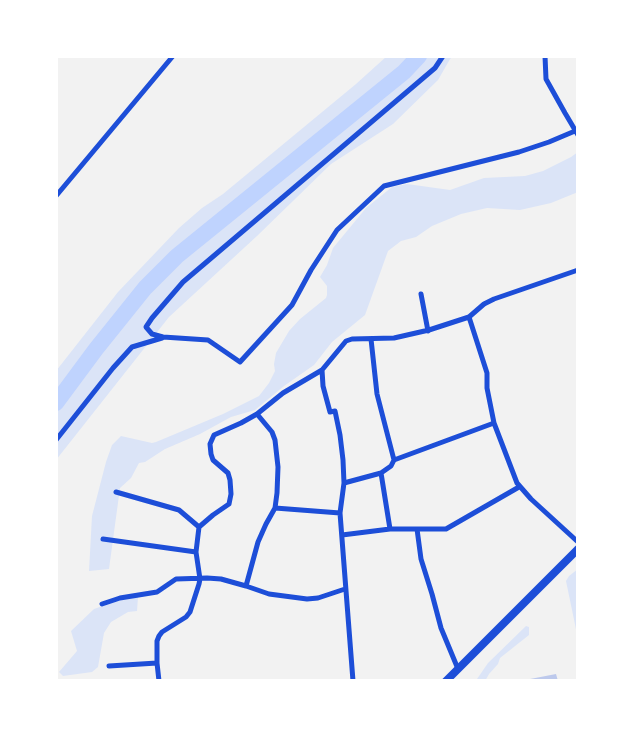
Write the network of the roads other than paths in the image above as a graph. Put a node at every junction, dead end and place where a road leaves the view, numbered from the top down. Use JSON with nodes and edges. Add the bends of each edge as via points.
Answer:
{"nodes":[{"id":1,"x":173,"y":56,"type":"edge"},
{"id":2,"x":443,"y":56,"type":"edge"},
{"id":3,"x":545,"y":56,"type":"edge"},
{"id":4,"x":576,"y":133,"type":"edge"},
{"id":5,"x":56,"y":196,"type":"edge"},
{"id":6,"x":578,"y":270,"type":"edge"},
{"id":7,"x":421,"y":294,"type":"dead end"},
{"id":8,"x":469,"y":316,"type":"junction"},
{"id":9,"x":428,"y":331,"type":"junction"},
{"id":10,"x":163,"y":337,"type":"junction"},
{"id":11,"x":371,"y":340,"type":"junction"},
{"id":12,"x":322,"y":370,"type":"junction"},
{"id":13,"x":257,"y":414,"type":"junction"},
{"id":14,"x":494,"y":423,"type":"junction"},
{"id":15,"x":56,"y":440,"type":"edge"},
{"id":16,"x":394,"y":460,"type":"junction"},
{"id":17,"x":381,"y":473,"type":"junction"},
{"id":18,"x":344,"y":483,"type":"junction"},
{"id":19,"x":519,"y":487,"type":"junction"},
{"id":20,"x":116,"y":492,"type":"dead end"},
{"id":21,"x":274,"y":508,"type":"junction"},
{"id":22,"x":340,"y":512,"type":"junction"},
{"id":23,"x":199,"y":527,"type":"junction"},
{"id":24,"x":390,"y":529,"type":"junction"},
{"id":25,"x":416,"y":529,"type":"junction"},
{"id":26,"x":342,"y":535,"type":"junction"},
{"id":27,"x":103,"y":539,"type":"dead end"},
{"id":28,"x":578,"y":542,"type":"edge"},
{"id":29,"x":578,"y":549,"type":"edge"},
{"id":30,"x":196,"y":552,"type":"junction"},
{"id":31,"x":200,"y":579,"type":"junction"},
{"id":32,"x":246,"y":586,"type":"junction"},
{"id":33,"x":345,"y":589,"type":"junction"},
{"id":34,"x":102,"y":604,"type":"dead end"},
{"id":35,"x":157,"y":663,"type":"junction"},
{"id":36,"x":109,"y":666,"type":"dead end"},
{"id":37,"x":458,"y":669,"type":"junction"},
{"id":38,"x":159,"y":681,"type":"edge"},
{"id":39,"x":353,"y":681,"type":"edge"},
{"id":40,"x":446,"y":681,"type":"edge"}],
"edges":[{"from":1,"to":5,"type":"street"},
{"from":2,"to":10,"type":"street","via":[[435,68],[184,282],[146,327],[152,334]]},
{"from":3,"to":4,"type":"street","via":[[546,79]]},
{"from":4,"to":10,"type":"street","via":[[519,152],[384,186],[337,230],[292,305],[240,362],[208,340]]},
{"from":6,"to":8,"type":"street","via":[[494,299]]},
{"from":7,"to":9,"type":"street"},
{"from":8,"to":9,"type":"street"},
{"from":8,"to":14,"type":"street","via":[[487,373]]},
{"from":9,"to":11,"type":"street"},
{"from":10,"to":15,"type":"street","via":[[132,347]]},
{"from":11,"to":12,"type":"street","via":[[346,341]]},
{"from":11,"to":16,"type":"street","via":[[377,394]]},
{"from":12,"to":13,"type":"street","via":[[283,393]]},
{"from":12,"to":18,"type":"street","via":[[326,399],[330,412],[335,411],[340,435]]},
{"from":13,"to":21,"type":"street","via":[[272,432],[276,448],[278,467]]},
{"from":13,"to":23,"type":"street","via":[[214,435],[211,440],[213,460],[228,473],[231,494],[228,504]]},
{"from":14,"to":16,"type":"street"},
{"from":14,"to":19,"type":"street"},
{"from":16,"to":17,"type":"street"},
{"from":17,"to":18,"type":"street"},
{"from":17,"to":24,"type":"street"},
{"from":18,"to":22,"type":"street"},
{"from":19,"to":25,"type":"street","via":[[446,529]]},
{"from":19,"to":28,"type":"street"},
{"from":20,"to":23,"type":"street","via":[[179,510]]},
{"from":21,"to":22,"type":"street"},
{"from":21,"to":32,"type":"street","via":[[258,542]]},
{"from":22,"to":26,"type":"street"},
{"from":23,"to":30,"type":"street"},
{"from":24,"to":25,"type":"street"},
{"from":24,"to":26,"type":"street"},
{"from":25,"to":37,"type":"street","via":[[441,628]]},
{"from":26,"to":33,"type":"street"},
{"from":27,"to":30,"type":"street"},
{"from":29,"to":37,"type":"main road"},
{"from":30,"to":31,"type":"street"},
{"from":31,"to":32,"type":"street"},
{"from":31,"to":34,"type":"street","via":[[176,579],[157,592]]},
{"from":31,"to":35,"type":"street","via":[[190,612],[159,636]]},
{"from":32,"to":33,"type":"street","via":[[269,594],[307,599]]},
{"from":33,"to":39,"type":"street"},
{"from":35,"to":36,"type":"street"},
{"from":35,"to":38,"type":"street"},
{"from":37,"to":40,"type":"main road"}]}
